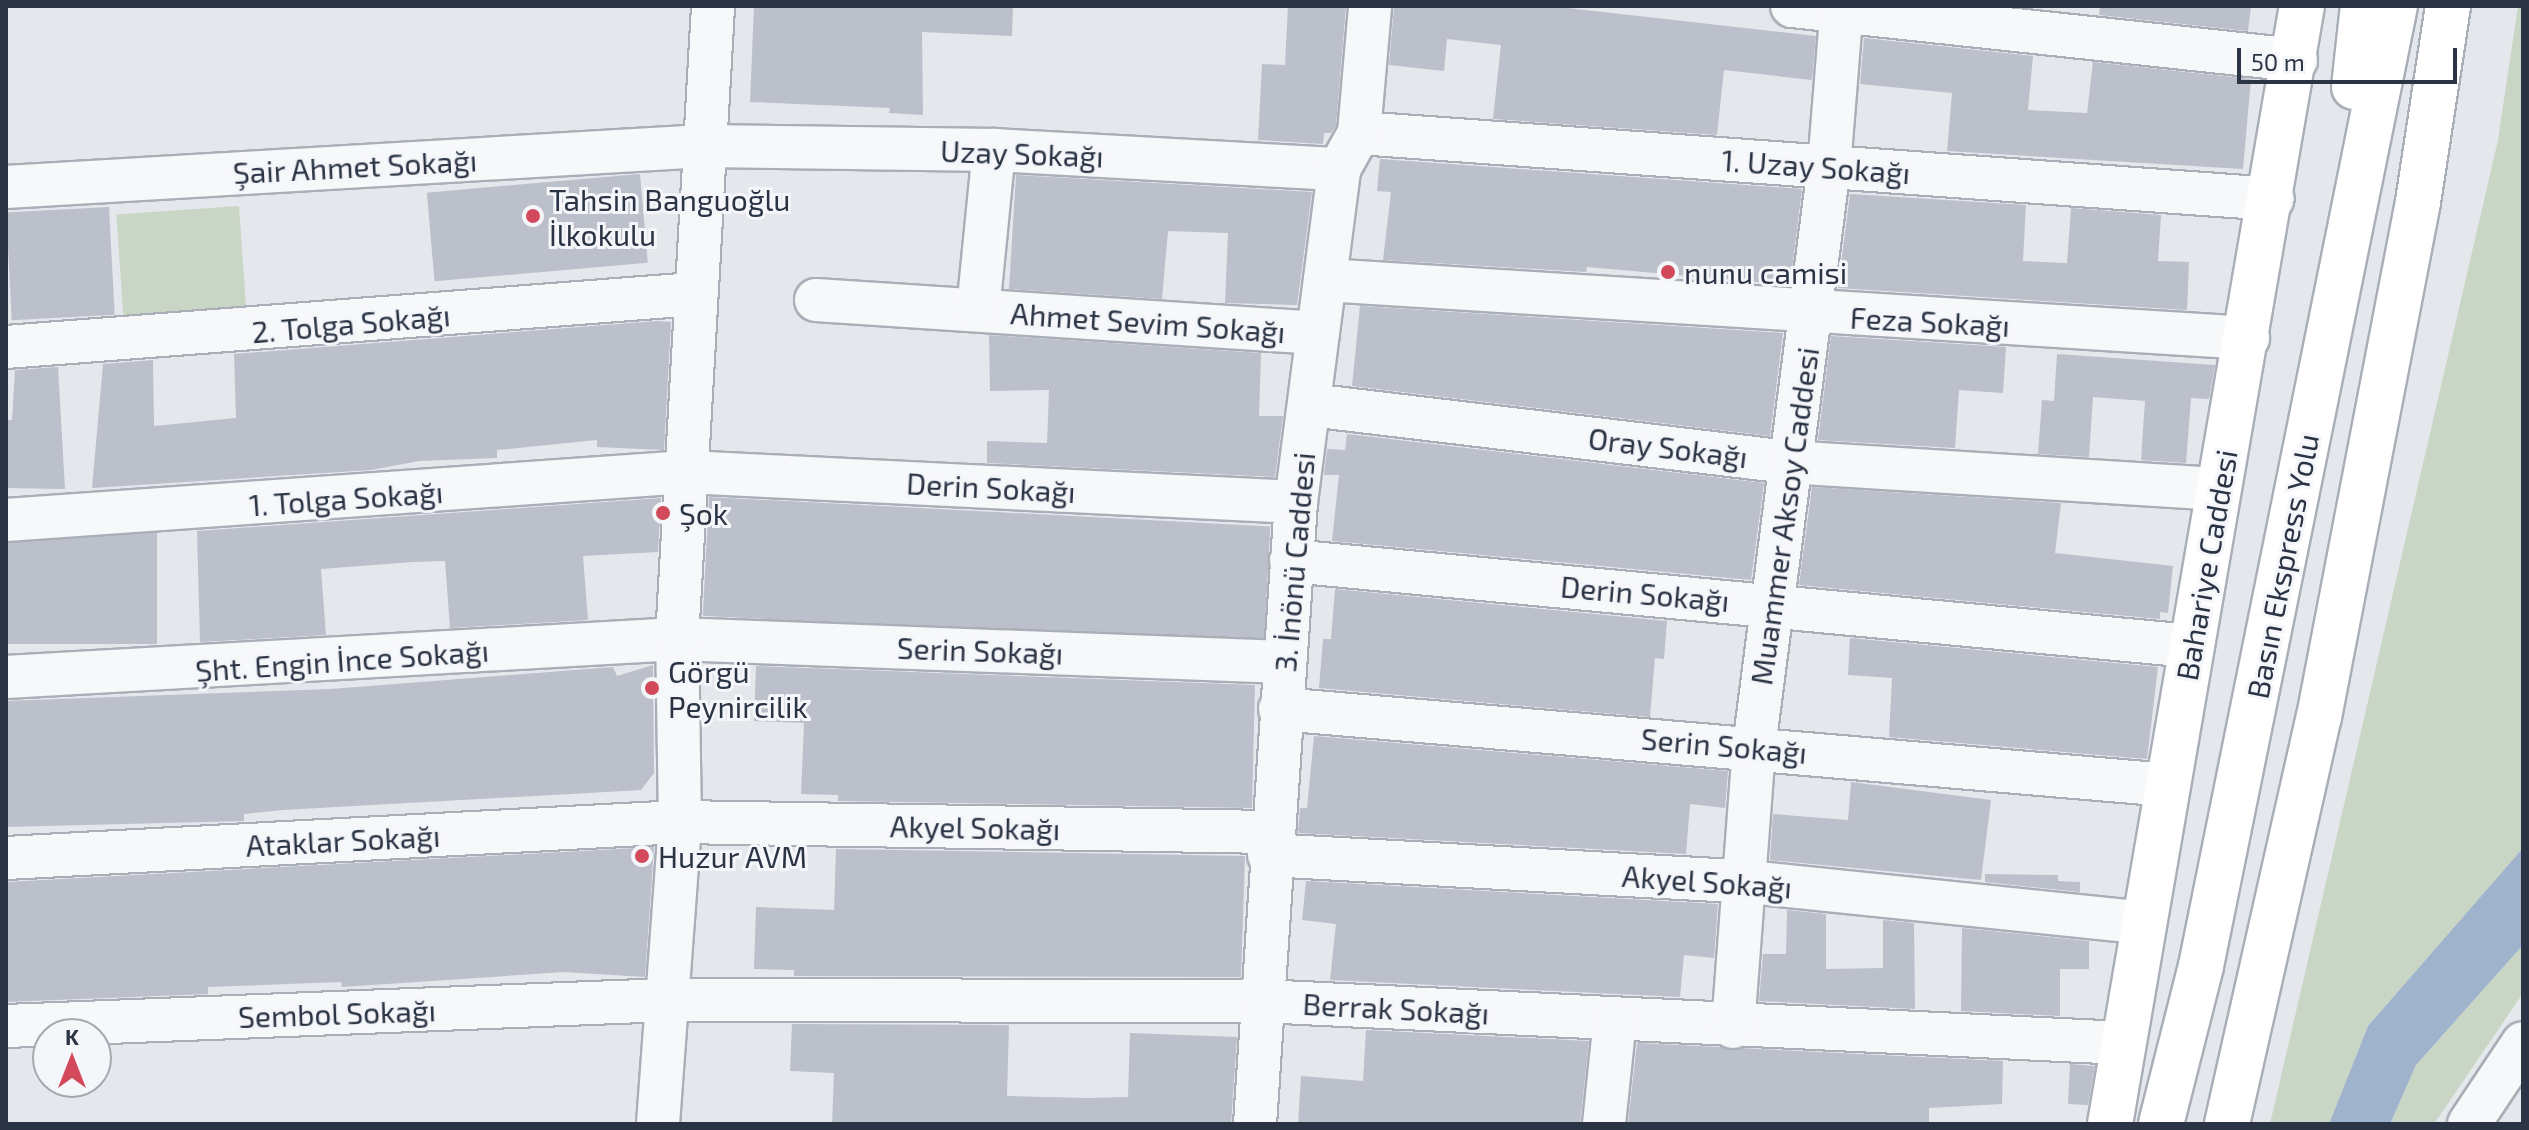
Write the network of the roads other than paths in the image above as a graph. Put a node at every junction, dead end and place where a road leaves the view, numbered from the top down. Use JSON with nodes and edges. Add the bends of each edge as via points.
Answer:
{"nodes":[{"id":1,"x":713,"y":6,"type":"edge"},
{"id":2,"x":1370,"y":6,"type":"edge"},
{"id":3,"x":1792,"y":6,"type":"edge"},
{"id":4,"x":2302,"y":6,"type":"edge"},
{"id":5,"x":2363,"y":6,"type":"edge"},
{"id":6,"x":2395,"y":6,"type":"edge"},
{"id":7,"x":2448,"y":6,"type":"edge"},
{"id":8,"x":1842,"y":8,"type":"edge"},
{"id":9,"x":2296,"y":60,"type":"junction"},
{"id":10,"x":1359,"y":133,"type":"junction"},
{"id":11,"x":704,"y":146,"type":"junction"},
{"id":12,"x":994,"y":150,"type":"junction"},
{"id":13,"x":1829,"y":167,"type":"junction"},
{"id":14,"x":1339,"y":169,"type":"junction"},
{"id":15,"x":6,"y":187,"type":"edge"},
{"id":16,"x":2273,"y":199,"type":"junction"},
{"id":17,"x":2350,"y":222,"type":"junction"},
{"id":18,"x":1325,"y":280,"type":"junction"},
{"id":19,"x":695,"y":294,"type":"junction"},
{"id":20,"x":816,"y":300,"type":"dead end"},
{"id":21,"x":978,"y":310,"type":"junction"},
{"id":22,"x":1812,"y":314,"type":"junction"},
{"id":23,"x":1318,"y":333,"type":"junction"},
{"id":24,"x":2248,"y":338,"type":"junction"},
{"id":25,"x":6,"y":347,"type":"edge"},
{"id":26,"x":1310,"y":405,"type":"junction"},
{"id":27,"x":1789,"y":462,"type":"junction"},
{"id":28,"x":686,"y":472,"type":"junction"},
{"id":29,"x":2219,"y":489,"type":"junction"},
{"id":30,"x":1296,"y":502,"type":"junction"},
{"id":31,"x":6,"y":520,"type":"edge"},
{"id":32,"x":1291,"y":561,"type":"junction"},
{"id":33,"x":1769,"y":604,"type":"junction"},
{"id":34,"x":677,"y":639,"type":"junction"},
{"id":35,"x":2191,"y":646,"type":"junction"},
{"id":36,"x":1284,"y":662,"type":"junction"},
{"id":37,"x":6,"y":677,"type":"edge"},
{"id":38,"x":1280,"y":709,"type":"junction"},
{"id":39,"x":1754,"y":747,"type":"junction"},
{"id":40,"x":2168,"y":785,"type":"junction"},
{"id":41,"x":680,"y":822,"type":"junction"},
{"id":42,"x":1270,"y":844,"type":"junction"},
{"id":43,"x":6,"y":858,"type":"edge"},
{"id":44,"x":1740,"y":881,"type":"junction"},
{"id":45,"x":2144,"y":923,"type":"junction"},
{"id":46,"x":668,"y":1000,"type":"junction"},
{"id":47,"x":1261,"y":1001,"type":"junction"},
{"id":48,"x":1615,"y":1020,"type":"junction"},
{"id":49,"x":6,"y":1026,"type":"edge"},
{"id":50,"x":1733,"y":1027,"type":"junction"},
{"id":51,"x":2124,"y":1043,"type":"junction"},
{"id":52,"x":2523,"y":1043,"type":"edge"},
{"id":53,"x":658,"y":1124,"type":"edge"},
{"id":54,"x":1255,"y":1124,"type":"edge"},
{"id":55,"x":1604,"y":1124,"type":"edge"},
{"id":56,"x":2110,"y":1124,"type":"edge"},
{"id":57,"x":2161,"y":1124,"type":"edge"},
{"id":58,"x":2227,"y":1124,"type":"edge"},
{"id":59,"x":2469,"y":1124,"type":"edge"}],
"edges":[{"from":1,"to":11,"type":"street"},
{"from":2,"to":10,"type":"street","name":"3. İnönü Caddesi"},
{"from":3,"to":8,"type":"street"},
{"from":4,"to":9,"type":"main road","name":"Bahariye Caddesi"},
{"from":5,"to":17,"type":"main road","via":[[2348,135]]},
{"from":6,"to":17,"type":"main road","name":"Basın Ekspress Yolu"},
{"from":7,"to":58,"type":"main road","via":[[2418,202],[2319,717]]},
{"from":8,"to":9,"type":"street"},
{"from":8,"to":13,"type":"street","name":"Muammer Aksoy Caddesi"},
{"from":9,"to":16,"type":"main road","name":"Bahariye Caddesi"},
{"from":10,"to":13,"type":"street","name":"1. Uzay Sokağı"},
{"from":10,"to":14,"type":"street","name":"3. İnönü Caddesi"},
{"from":11,"to":12,"type":"street","name":"Uzay Sokağı"},
{"from":11,"to":15,"type":"street","name":"Şair Ahmet Sokağı"},
{"from":11,"to":19,"type":"street"},
{"from":12,"to":14,"type":"street","name":"Uzay Sokağı"},
{"from":12,"to":21,"type":"street","name":"Ahmet Sevim Sokağı"},
{"from":13,"to":16,"type":"street","name":"1. Uzay Sokağı"},
{"from":13,"to":22,"type":"street","name":"Muammer Aksoy Caddesi"},
{"from":14,"to":18,"type":"street","name":"3. İnönü Caddesi"},
{"from":16,"to":24,"type":"main road","name":"Bahariye Caddesi"},
{"from":17,"to":57,"type":"main road","name":"Basın Ekspress Yolu","via":[[2204,951]]},
{"from":18,"to":22,"type":"street","name":"Feza Sokağı"},
{"from":18,"to":23,"type":"street","name":"3. İnönü Caddesi"},
{"from":19,"to":25,"type":"street","name":"2. Tolga Sokağı"},
{"from":19,"to":28,"type":"street"},
{"from":20,"to":21,"type":"street","name":"Ahmet Sevim Sokağı"},
{"from":21,"to":23,"type":"street","name":"Ahmet Sevim Sokağı"},
{"from":22,"to":24,"type":"street","name":"Feza Sokağı"},
{"from":22,"to":27,"type":"street","name":"Muammer Aksoy Caddesi"},
{"from":23,"to":26,"type":"street","name":"3. İnönü Caddesi"},
{"from":24,"to":29,"type":"main road","name":"Bahariye Caddesi"},
{"from":26,"to":27,"type":"street","name":"Oray Sokağı"},
{"from":26,"to":30,"type":"street","name":"3. İnönü Caddesi"},
{"from":27,"to":29,"type":"street","name":"Oray Sokağı"},
{"from":27,"to":33,"type":"street","name":"Muammer Aksoy Caddesi"},
{"from":28,"to":30,"type":"street","name":"Derin Sokağı"},
{"from":28,"to":31,"type":"street","name":"1. Tolga Sokağı"},
{"from":28,"to":34,"type":"street"},
{"from":29,"to":35,"type":"main road","name":"Bahariye Caddesi"},
{"from":30,"to":32,"type":"street","name":"3. İnönü Caddesi"},
{"from":32,"to":33,"type":"street","name":"Derin Sokağı"},
{"from":32,"to":36,"type":"street","name":"3. İnönü Caddesi"},
{"from":33,"to":35,"type":"street","name":"Derin Sokağı"},
{"from":33,"to":39,"type":"street","name":"Muammer Aksoy Caddesi"},
{"from":34,"to":36,"type":"street","name":"Serin Sokağı"},
{"from":34,"to":37,"type":"street","name":"Şht. Engin İnce Sokağı"},
{"from":34,"to":41,"type":"street"},
{"from":35,"to":40,"type":"main road","name":"Bahariye Caddesi"},
{"from":36,"to":38,"type":"street","name":"3. İnönü Caddesi"},
{"from":38,"to":39,"type":"street","name":"Serin Sokağı"},
{"from":38,"to":42,"type":"street","name":"3. İnönü Caddesi"},
{"from":39,"to":40,"type":"street","name":"Serin Sokağı"},
{"from":39,"to":44,"type":"street","name":"Muammer Aksoy Caddesi"},
{"from":40,"to":45,"type":"main road","name":"Bahariye Caddesi"},
{"from":41,"to":42,"type":"street","name":"Akyel Sokağı"},
{"from":41,"to":43,"type":"street","name":"Ataklar Sokağı"},
{"from":41,"to":46,"type":"street"},
{"from":42,"to":44,"type":"street","name":"Akyel Sokağı"},
{"from":42,"to":47,"type":"street","name":"3. İnönü Caddesi"},
{"from":44,"to":45,"type":"street","name":"Akyel Sokağı"},
{"from":44,"to":50,"type":"street","name":"Muammer Aksoy Caddesi"},
{"from":45,"to":51,"type":"main road","name":"Bahariye Caddesi"},
{"from":46,"to":47,"type":"street","name":"Berrak Sokağı"},
{"from":46,"to":49,"type":"street","name":"Sembol Sokağı"},
{"from":46,"to":53,"type":"street"},
{"from":47,"to":48,"type":"street","name":"Berrak Sokağı"},
{"from":47,"to":54,"type":"street","name":"3. İnönü Caddesi"},
{"from":48,"to":50,"type":"street","name":"Berrak Sokağı"},
{"from":48,"to":55,"type":"street"},
{"from":50,"to":51,"type":"street","name":"Berrak Sokağı"},
{"from":51,"to":56,"type":"main road","name":"Bahariye Caddesi"},
{"from":52,"to":59,"type":"street"}]}
